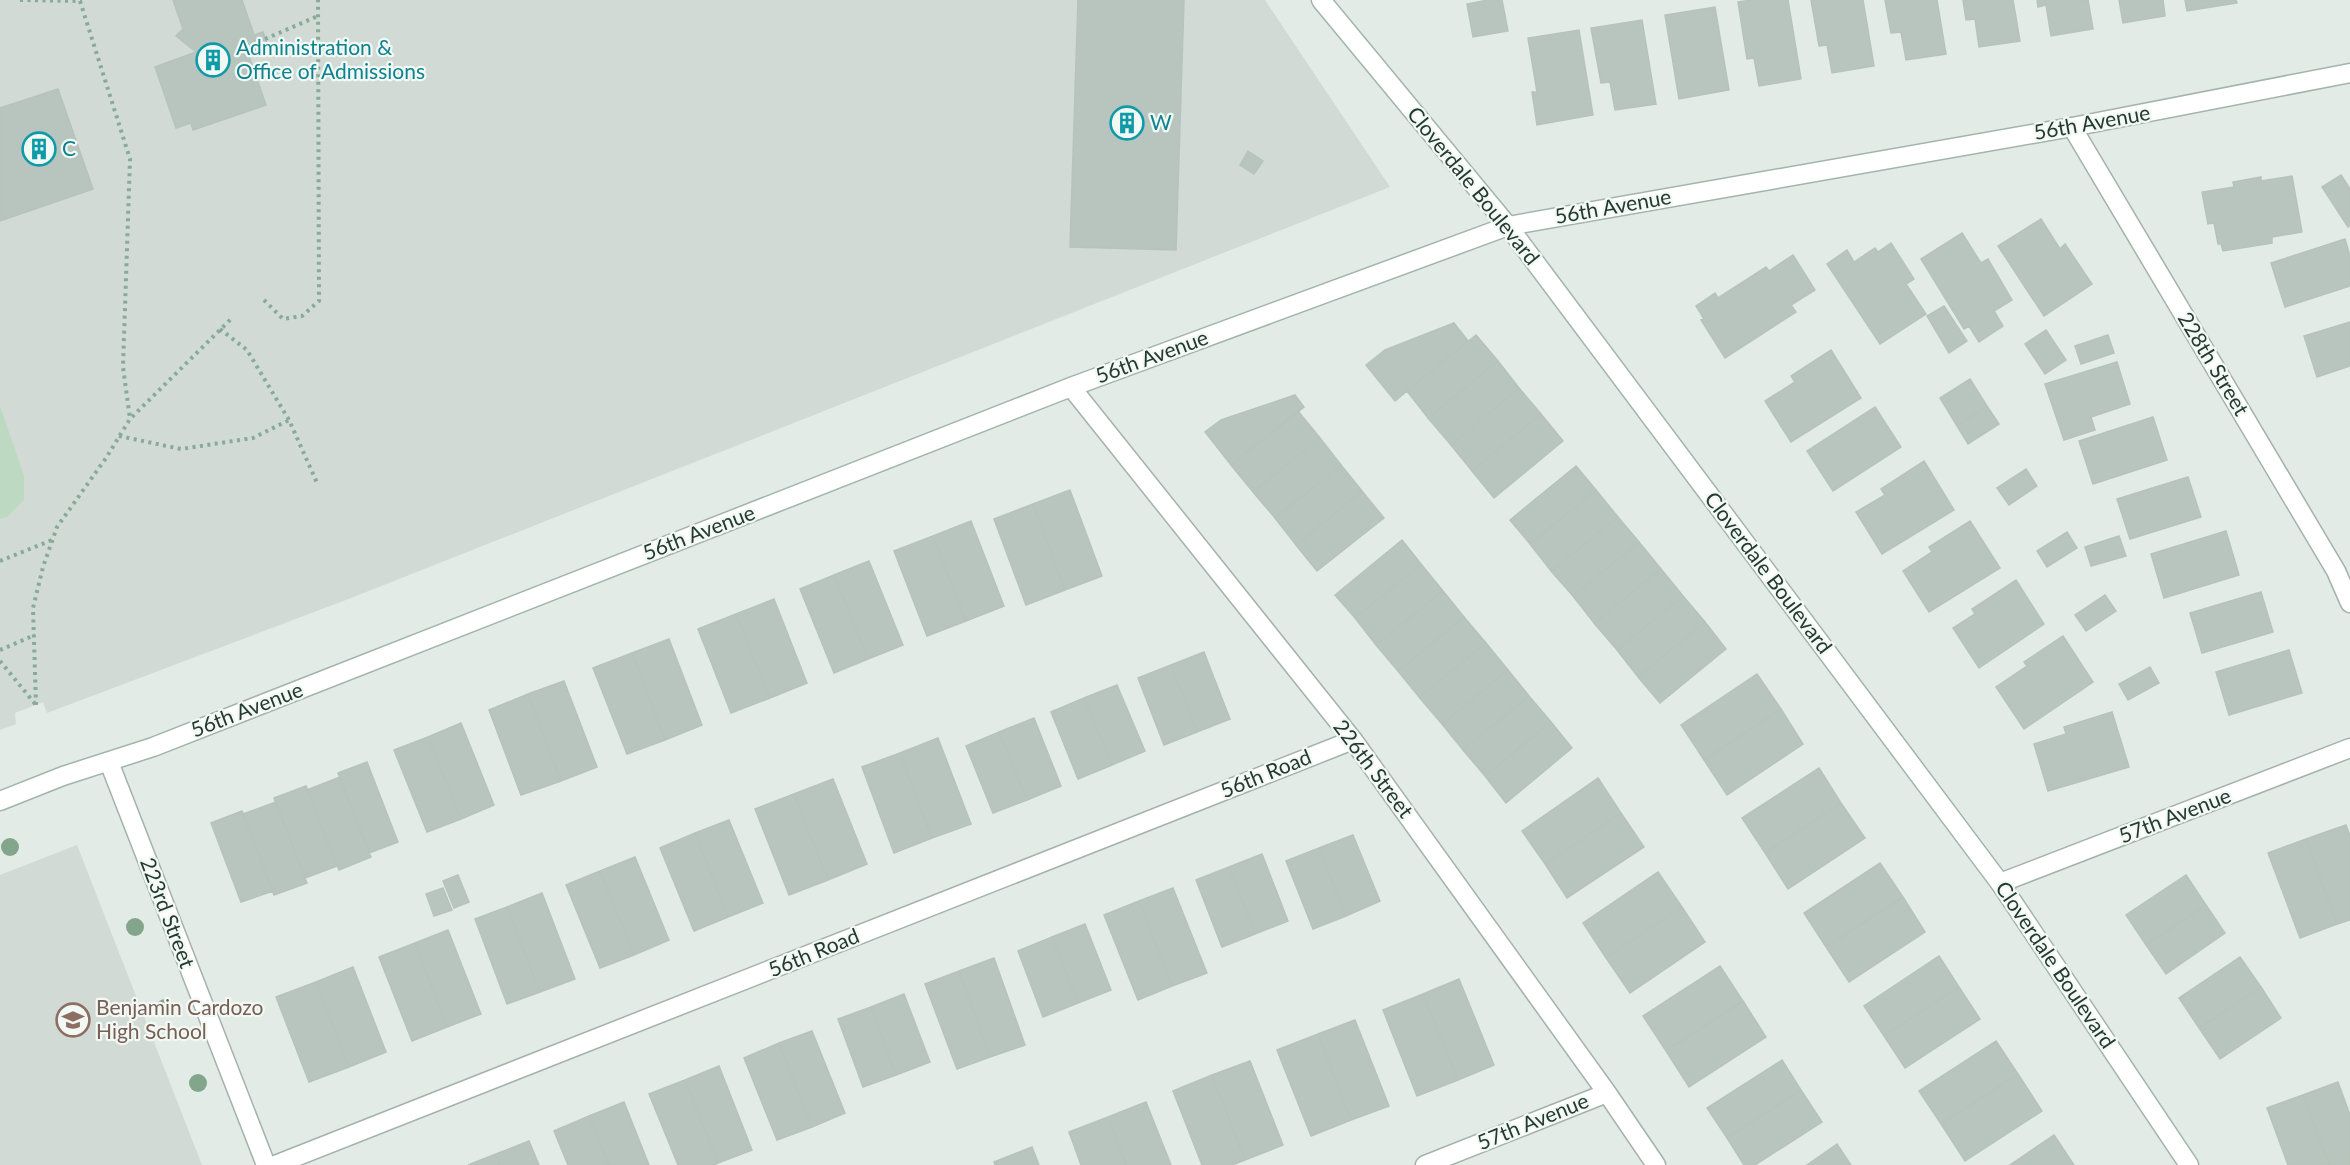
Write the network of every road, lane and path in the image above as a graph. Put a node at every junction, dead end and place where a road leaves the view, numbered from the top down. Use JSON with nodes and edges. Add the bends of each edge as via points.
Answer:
{"nodes":[{"id":1,"x":20,"y":0,"type":"edge"},
{"id":2,"x":318,"y":0,"type":"edge"},
{"id":3,"x":1321,"y":0,"type":"edge"},
{"id":4,"x":318,"y":16,"type":"junction"},
{"id":5,"x":265,"y":39,"type":"dead end"},
{"id":6,"x":2350,"y":73,"type":"edge"},
{"id":7,"x":2072,"y":127,"type":"junction"},
{"id":8,"x":1508,"y":226,"type":"junction"},
{"id":9,"x":264,"y":300,"type":"dead end"},
{"id":10,"x":233,"y":317,"type":"dead end"},
{"id":11,"x":220,"y":329,"type":"junction"},
{"id":12,"x":1071,"y":387,"type":"junction"},
{"id":13,"x":130,"y":419,"type":"junction"},
{"id":14,"x":289,"y":420,"type":"junction"},
{"id":15,"x":119,"y":436,"type":"junction"},
{"id":16,"x":318,"y":485,"type":"dead end"},
{"id":17,"x":52,"y":540,"type":"junction"},
{"id":18,"x":0,"y":561,"type":"edge"},
{"id":19,"x":2350,"y":603,"type":"edge"},
{"id":20,"x":35,"y":635,"type":"junction"},
{"id":21,"x":0,"y":650,"type":"edge"},
{"id":22,"x":0,"y":662,"type":"edge"},
{"id":23,"x":1353,"y":740,"type":"junction"},
{"id":24,"x":2350,"y":748,"type":"edge"},
{"id":25,"x":109,"y":762,"type":"junction"},
{"id":26,"x":0,"y":801,"type":"edge"},
{"id":27,"x":2000,"y":883,"type":"junction"},
{"id":28,"x":1607,"y":1093,"type":"junction"},
{"id":29,"x":266,"y":1165,"type":"edge"},
{"id":30,"x":275,"y":1165,"type":"edge"},
{"id":31,"x":1425,"y":1165,"type":"edge"},
{"id":32,"x":1656,"y":1165,"type":"edge"},
{"id":33,"x":2189,"y":1165,"type":"edge"}],
"edges":[{"from":1,"to":13,"type":"path","via":[[81,1],[130,159],[123,367]]},
{"from":2,"to":4,"type":"path"},
{"from":3,"to":8,"type":"street","name":"Cloverdale Boulevard"},
{"from":4,"to":5,"type":"path"},
{"from":4,"to":9,"type":"path","via":[[319,302],[302,316],[283,319]]},
{"from":6,"to":7,"type":"street","name":"56th Avenue"},
{"from":7,"to":8,"type":"street","name":"56th Avenue"},
{"from":7,"to":19,"type":"street","name":"228th Street","via":[[2336,571]]},
{"from":8,"to":12,"type":"street","name":"56th Avenue"},
{"from":8,"to":27,"type":"street","name":"Cloverdale Boulevard"},
{"from":10,"to":11,"type":"path"},
{"from":11,"to":13,"type":"path"},
{"from":11,"to":14,"type":"path","via":[[247,350]]},
{"from":12,"to":23,"type":"street","name":"226th Street"},
{"from":12,"to":25,"type":"street","name":"56th Avenue"},
{"from":13,"to":15,"type":"path"},
{"from":14,"to":15,"type":"path","via":[[253,438],[181,450]]},
{"from":14,"to":16,"type":"path"},
{"from":15,"to":17,"type":"path"},
{"from":17,"to":18,"type":"path"},
{"from":17,"to":20,"type":"path","via":[[33,608]]},
{"from":20,"to":21,"type":"path"},
{"from":20,"to":22,"type":"path","via":[[36,705]]},
{"from":23,"to":28,"type":"street","name":"226th Street"},
{"from":23,"to":30,"type":"street","name":"56th Road"},
{"from":24,"to":27,"type":"street","name":"57th Avenue"},
{"from":25,"to":26,"type":"street","name":"56th Avenue"},
{"from":25,"to":29,"type":"street","name":"223rd Street"},
{"from":27,"to":33,"type":"street","name":"Cloverdale Boulevard"},
{"from":28,"to":31,"type":"street","name":"57th Avenue"},
{"from":28,"to":32,"type":"street","name":"226th Street"}]}
